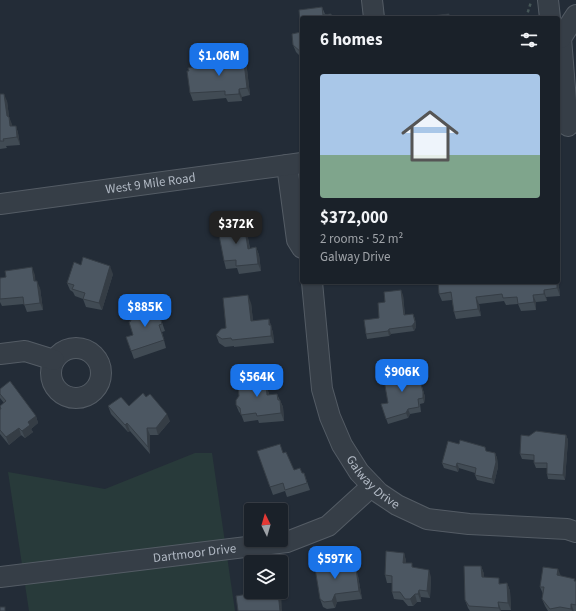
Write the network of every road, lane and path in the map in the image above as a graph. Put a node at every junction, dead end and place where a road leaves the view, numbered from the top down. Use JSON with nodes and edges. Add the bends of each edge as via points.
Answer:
{"nodes":[{"id":1,"x":372,"y":0,"type":"edge"},
{"id":2,"x":531,"y":0,"type":"edge"},
{"id":3,"x":548,"y":0,"type":"edge"},
{"id":4,"x":576,"y":15,"type":"edge"},
{"id":5,"x":374,"y":16,"type":"edge"},
{"id":6,"x":527,"y":16,"type":"edge"},
{"id":7,"x":550,"y":16,"type":"edge"},
{"id":8,"x":560,"y":35,"type":"edge"},
{"id":9,"x":567,"y":126,"type":"edge"},
{"id":10,"x":295,"y":164,"type":"edge"},
{"id":11,"x":0,"y":204,"type":"edge"},
{"id":12,"x":300,"y":245,"type":"edge"},
{"id":13,"x":312,"y":284,"type":"edge"},
{"id":14,"x":0,"y":354,"type":"edge"},
{"id":15,"x":54,"y":360,"type":"dead end"},
{"id":16,"x":372,"y":486,"type":"junction"},
{"id":17,"x":576,"y":532,"type":"edge"},
{"id":18,"x":0,"y":577,"type":"edge"}],
"edges":[{"from":1,"to":5,"type":"street"},
{"from":2,"to":6,"type":"path"},
{"from":3,"to":7,"type":"street"},
{"from":4,"to":8,"type":"street"},
{"from":8,"to":9,"type":"street"},
{"from":10,"to":11,"type":"street","name":"West 9 Mile Road"},
{"from":10,"to":12,"type":"street","via":[[297,240]]},
{"from":13,"to":16,"type":"street","name":"Galway Drive","via":[[322,389],[330,417],[342,445],[359,472]]},
{"from":14,"to":15,"type":"street","via":[[25,351]]},
{"from":16,"to":17,"type":"street","name":"Galway Drive","via":[[397,505],[427,519],[567,529]]},
{"from":16,"to":18,"type":"street","name":"Dartmoor Drive","via":[[328,526],[287,542]]}]}
